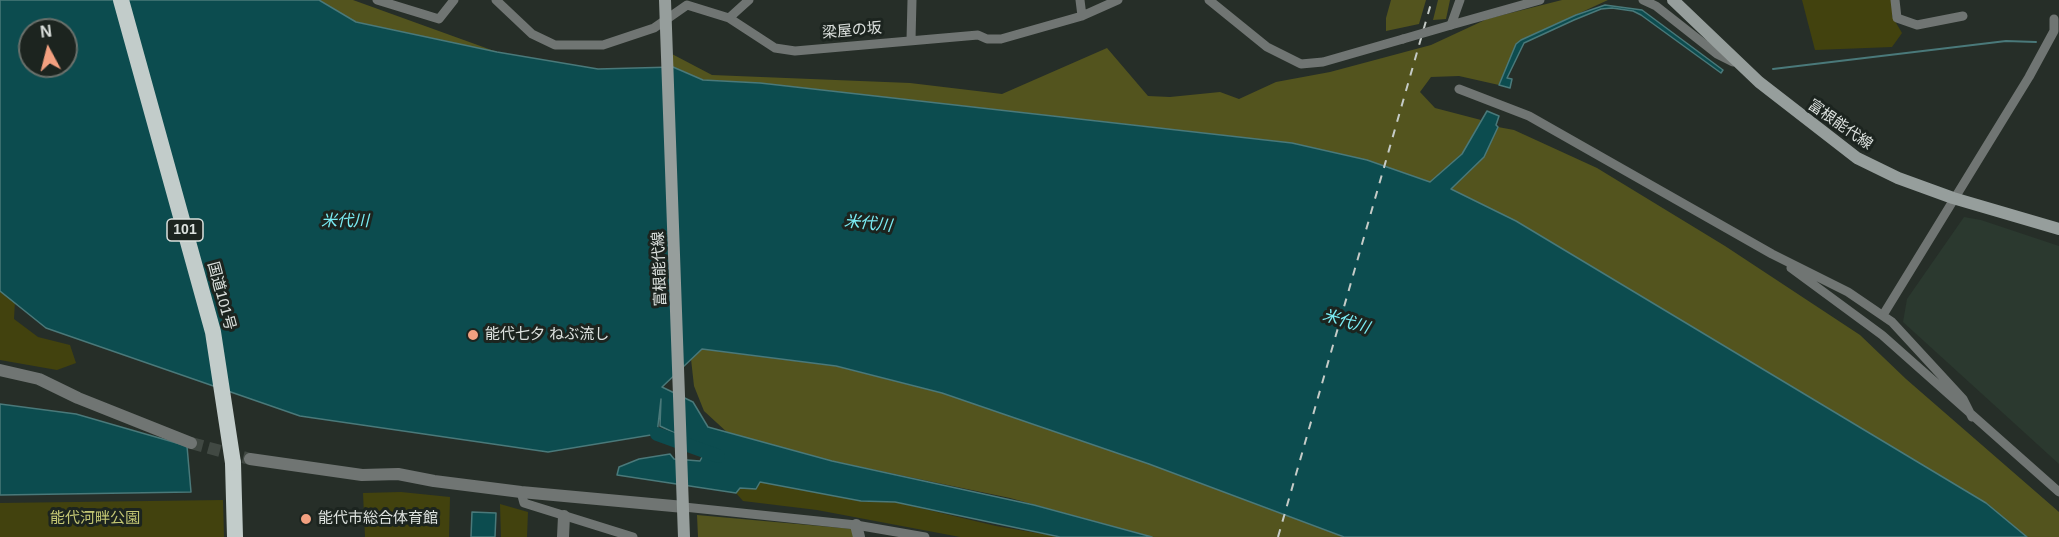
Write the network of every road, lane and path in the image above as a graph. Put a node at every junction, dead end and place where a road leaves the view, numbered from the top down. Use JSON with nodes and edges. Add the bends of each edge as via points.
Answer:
{"nodes":[{"id":1,"x":121,"y":0,"type":"edge"},
{"id":2,"x":377,"y":0,"type":"edge"},
{"id":3,"x":454,"y":0,"type":"edge"},
{"id":4,"x":496,"y":0,"type":"edge"},
{"id":5,"x":664,"y":0,"type":"edge"},
{"id":6,"x":749,"y":0,"type":"edge"},
{"id":7,"x":912,"y":0,"type":"edge"},
{"id":8,"x":1080,"y":0,"type":"edge"},
{"id":9,"x":1118,"y":0,"type":"edge"},
{"id":10,"x":1209,"y":0,"type":"edge"},
{"id":11,"x":1460,"y":0,"type":"edge"},
{"id":12,"x":1540,"y":0,"type":"edge"},
{"id":13,"x":1643,"y":0,"type":"edge"},
{"id":14,"x":1672,"y":0,"type":"edge"},
{"id":15,"x":1895,"y":0,"type":"edge"},
{"id":16,"x":688,"y":2,"type":"edge"},
{"id":17,"x":1082,"y":16,"type":"junction"},
{"id":18,"x":1963,"y":16,"type":"dead end"},
{"id":19,"x":729,"y":18,"type":"junction"},
{"id":20,"x":2054,"y":19,"type":"dead end"},
{"id":21,"x":665,"y":21,"type":"junction"},
{"id":22,"x":1451,"y":25,"type":"junction"},
{"id":23,"x":911,"y":40,"type":"junction"},
{"id":24,"x":1741,"y":65,"type":"junction"},
{"id":25,"x":1460,"y":89,"type":"dead end"},
{"id":26,"x":1953,"y":198,"type":"junction"},
{"id":27,"x":2059,"y":229,"type":"edge"},
{"id":28,"x":1772,"y":254,"type":"junction"},
{"id":29,"x":1883,"y":315,"type":"junction"},
{"id":30,"x":0,"y":370,"type":"edge"},
{"id":31,"x":1972,"y":417,"type":"junction"},
{"id":32,"x":191,"y":443,"type":"tunnel mouth"},
{"id":33,"x":250,"y":459,"type":"tunnel mouth"},
{"id":34,"x":521,"y":492,"type":"junction"},
{"id":35,"x":2059,"y":492,"type":"edge"},
{"id":36,"x":684,"y":502,"type":"junction"},
{"id":37,"x":564,"y":516,"type":"junction"},
{"id":38,"x":857,"y":531,"type":"edge"},
{"id":39,"x":235,"y":537,"type":"edge"},
{"id":40,"x":563,"y":537,"type":"edge"},
{"id":41,"x":633,"y":537,"type":"edge"},
{"id":42,"x":684,"y":537,"type":"edge"},
{"id":43,"x":925,"y":537,"type":"edge"}],
"edges":[{"from":1,"to":39,"type":"highway","name":"国道101号","number":"101","bridge":true,"via":[[213,332],[233,463]]},
{"from":2,"to":3,"type":"street","via":[[439,19]]},
{"from":4,"to":21,"type":"street","via":[[532,34],[555,45],[603,45]]},
{"from":5,"to":21,"type":"main road","name":"富根能代線"},
{"from":6,"to":19,"type":"street"},
{"from":7,"to":23,"type":"street"},
{"from":8,"to":17,"type":"street"},
{"from":9,"to":17,"type":"street","name":"梁屋の坂"},
{"from":10,"to":22,"type":"street","bridge":true,"via":[[1268,47],[1301,64],[1323,62]]},
{"from":11,"to":22,"type":"street"},
{"from":12,"to":22,"type":"street"},
{"from":13,"to":24,"type":"street","via":[[1717,54]]},
{"from":14,"to":24,"type":"main road","name":"富根能代線"},
{"from":15,"to":18,"type":"street","via":[[1897,18],[1917,25]]},
{"from":16,"to":19,"type":"street","name":"梁屋の坂"},
{"from":16,"to":21,"type":"street"},
{"from":17,"to":23,"type":"street","name":"梁屋の坂","via":[[1021,35]]},
{"from":19,"to":23,"type":"street","name":"梁屋の坂","via":[[775,48],[825,49]]},
{"from":20,"to":26,"type":"street","via":[[2054,31],[2030,77]]},
{"from":21,"to":36,"type":"main road","name":"富根能代線"},
{"from":24,"to":26,"type":"main road","name":"富根能代線","via":[[1857,158]]},
{"from":25,"to":28,"type":"street","via":[[1514,108]]},
{"from":26,"to":27,"type":"main road","name":"富根能代線"},
{"from":26,"to":29,"type":"street"},
{"from":28,"to":29,"type":"street","via":[[1848,292]]},
{"from":28,"to":31,"type":"street","via":[[1882,335]]},
{"from":29,"to":31,"type":"street","via":[[1963,399]]},
{"from":30,"to":32,"type":"street","via":[[39,379]]},
{"from":31,"to":35,"type":"street"},
{"from":33,"to":34,"type":"street"},
{"from":34,"to":36,"type":"street"},
{"from":34,"to":37,"type":"street","via":[[524,502]]},
{"from":36,"to":38,"type":"street"},
{"from":36,"to":42,"type":"main road","name":"富根能代線"},
{"from":37,"to":40,"type":"street"},
{"from":37,"to":41,"type":"street"},
{"from":38,"to":43,"type":"street"}]}
